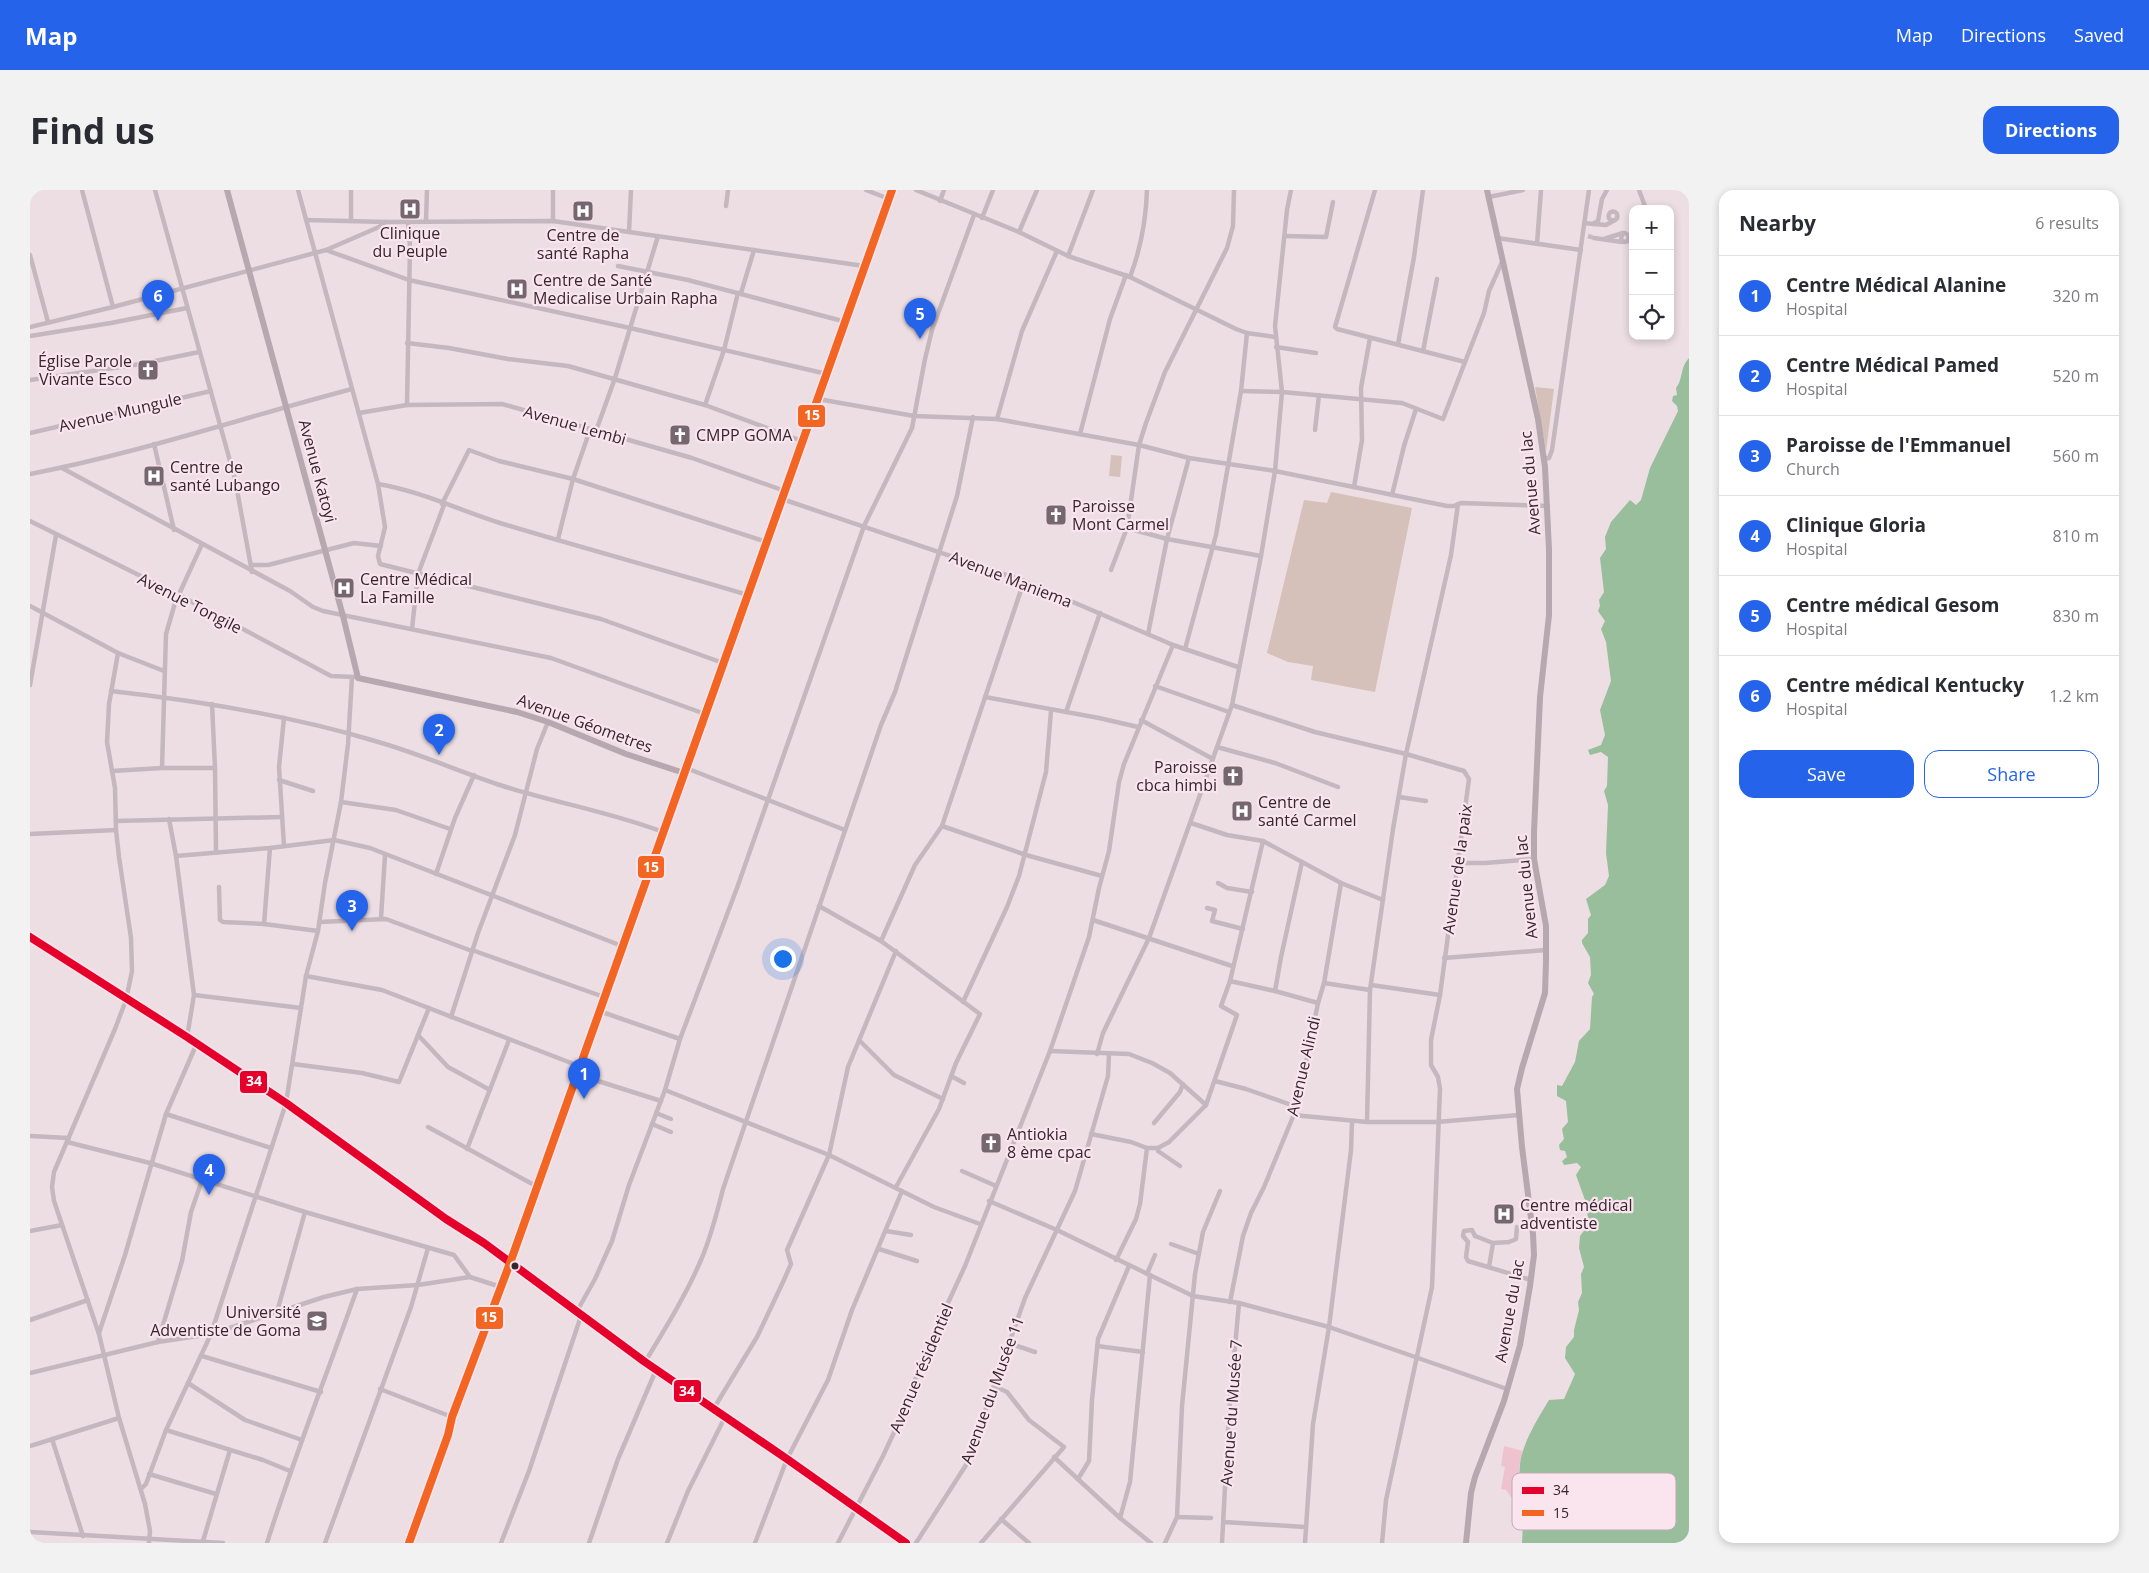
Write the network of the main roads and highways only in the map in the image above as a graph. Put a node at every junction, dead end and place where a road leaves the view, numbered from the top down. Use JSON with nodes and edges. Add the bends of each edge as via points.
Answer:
{"nodes":[{"id":1,"x":227,"y":190,"type":"edge"},
{"id":2,"x":1487,"y":190,"type":"edge"},
{"id":3,"x":891,"y":194,"type":"edge"},
{"id":4,"x":355,"y":678,"type":"joint"},
{"id":5,"x":685,"y":771,"type":"junction"},
{"id":6,"x":30,"y":937,"type":"edge"},
{"id":7,"x":510,"y":1263,"type":"junction"},
{"id":8,"x":409,"y":1543,"type":"edge"},
{"id":9,"x":906,"y":1543,"type":"edge"},
{"id":10,"x":1466,"y":1543,"type":"edge"}],
"edges":[{"from":1,"to":4,"type":"main road","name":"Avenue Katoyi","via":[[343,616]]},
{"from":2,"to":10,"type":"main road","name":"Avenue du lac","via":[[1538,419],[1548,506],[1549,615],[1537,744],[1534,859],[1546,926],[1546,950],[1545,993],[1517,1089],[1533,1234],[1531,1280],[1520,1345],[1475,1476],[1468,1508]]},
{"from":3,"to":5,"type":"highway"},
{"from":4,"to":5,"type":"main road","name":"Avenue Géometres","via":[[517,712],[603,746]]},
{"from":5,"to":7,"type":"highway"},
{"from":6,"to":7,"type":"main road","via":[[197,1043]]},
{"from":7,"to":8,"type":"highway"},
{"from":7,"to":9,"type":"main road","via":[[656,1370]]}]}
